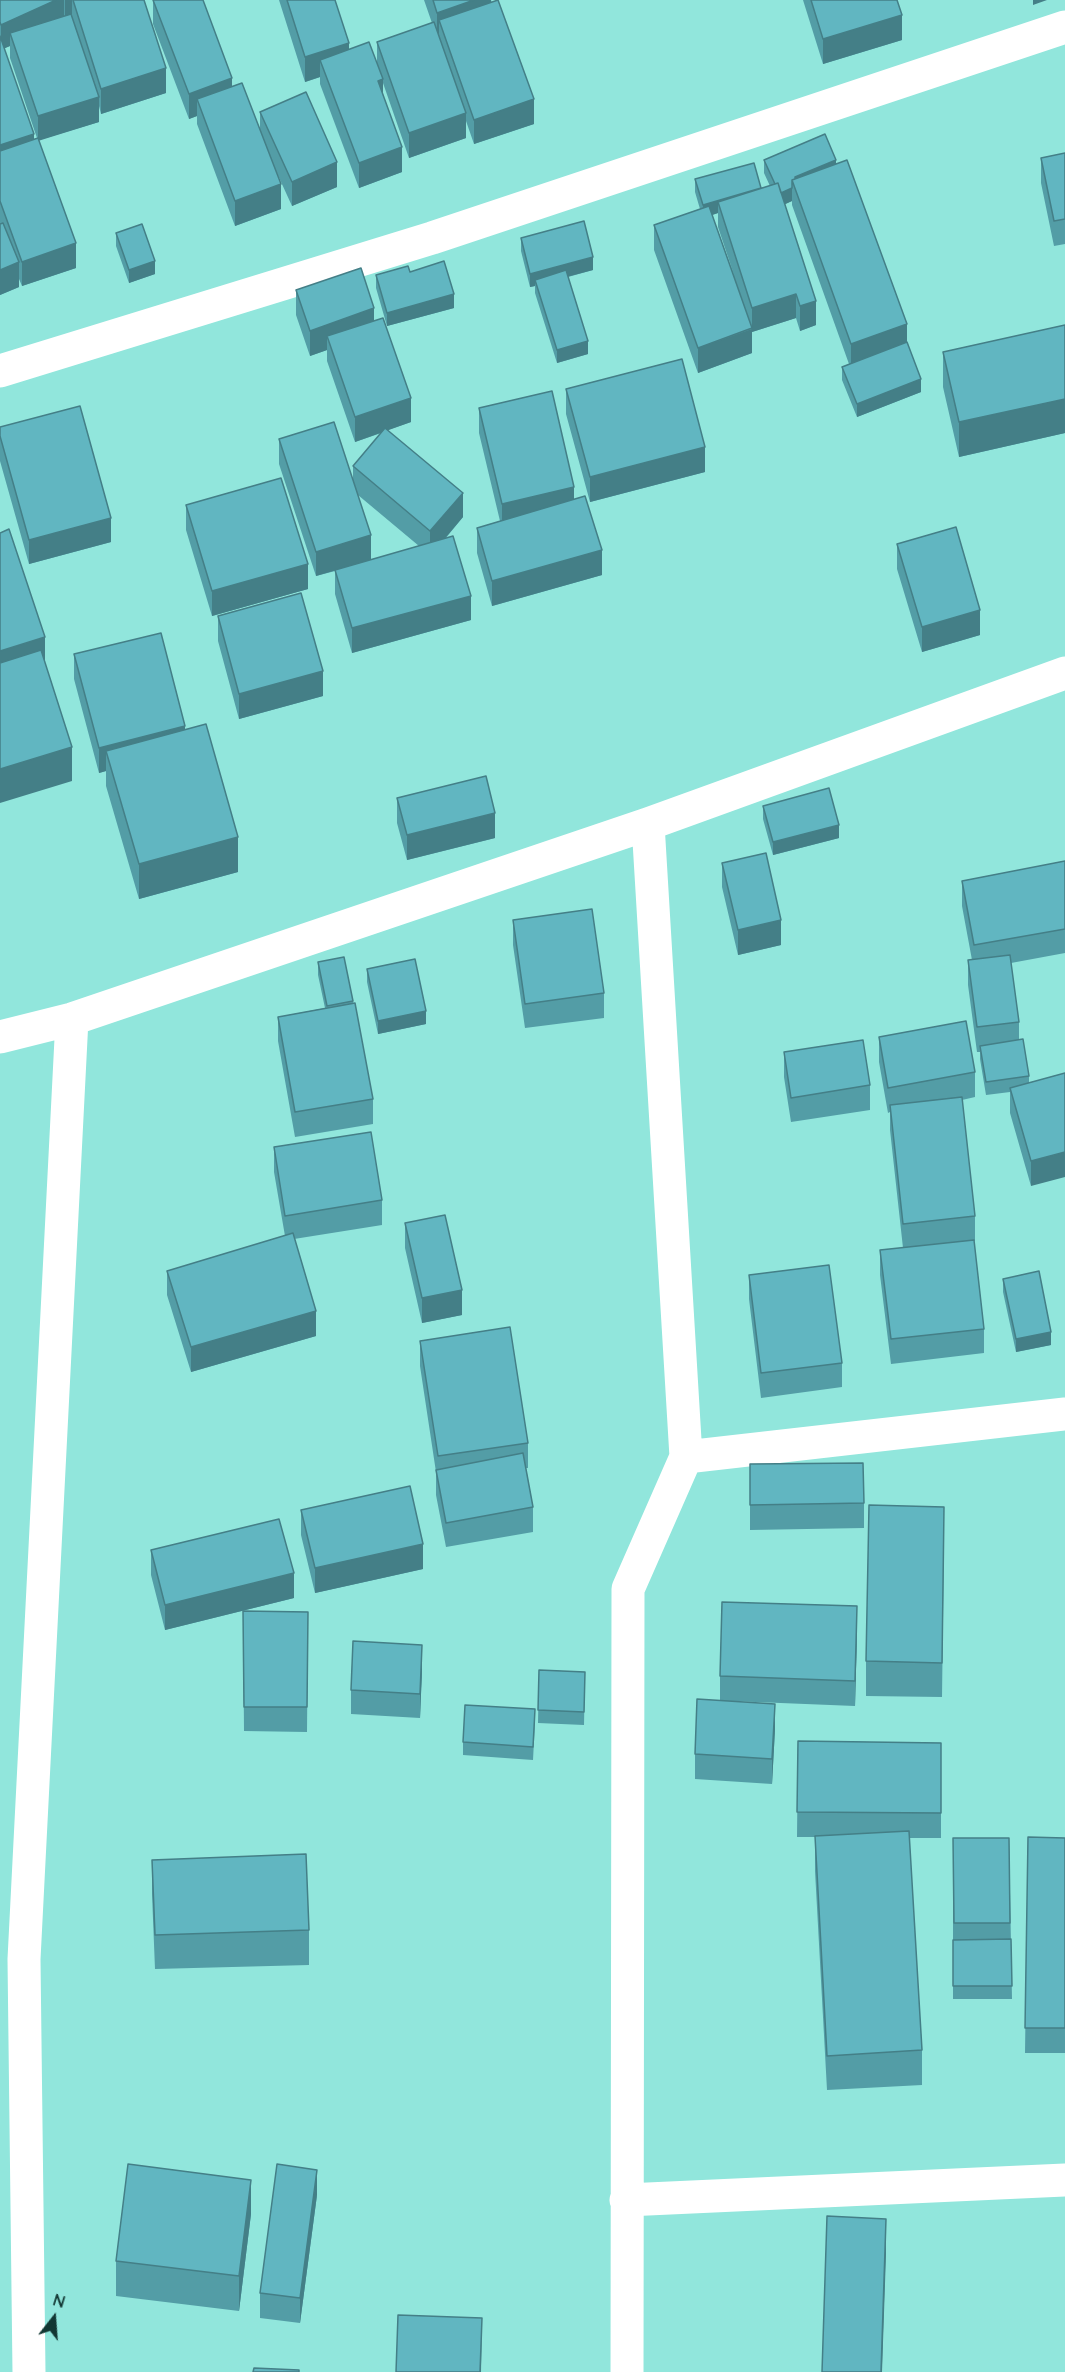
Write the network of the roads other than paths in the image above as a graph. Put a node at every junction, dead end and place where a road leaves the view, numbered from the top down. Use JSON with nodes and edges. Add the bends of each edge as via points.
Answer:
{"nodes":[{"id":1,"x":1065,"y":27,"type":"edge"},
{"id":2,"x":0,"y":371,"type":"edge"},
{"id":3,"x":1065,"y":673,"type":"edge"},
{"id":4,"x":648,"y":824,"type":"junction"},
{"id":5,"x":72,"y":1019,"type":"junction"},
{"id":6,"x":0,"y":1037,"type":"edge"},
{"id":7,"x":1065,"y":1414,"type":"edge"},
{"id":8,"x":686,"y":1456,"type":"junction"},
{"id":9,"x":1065,"y":2180,"type":"edge"},
{"id":10,"x":626,"y":2200,"type":"junction"},
{"id":11,"x":29,"y":2372,"type":"edge"},
{"id":12,"x":627,"y":2372,"type":"edge"}],
"edges":[{"from":1,"to":2,"type":"street","via":[[432,238]]},
{"from":3,"to":4,"type":"street"},
{"from":4,"to":5,"type":"street"},
{"from":4,"to":8,"type":"street"},
{"from":5,"to":6,"type":"street"},
{"from":5,"to":11,"type":"street","via":[[24,1959]]},
{"from":7,"to":8,"type":"street"},
{"from":8,"to":10,"type":"street","via":[[628,1589]]},
{"from":9,"to":10,"type":"street"},
{"from":10,"to":12,"type":"street"}]}
